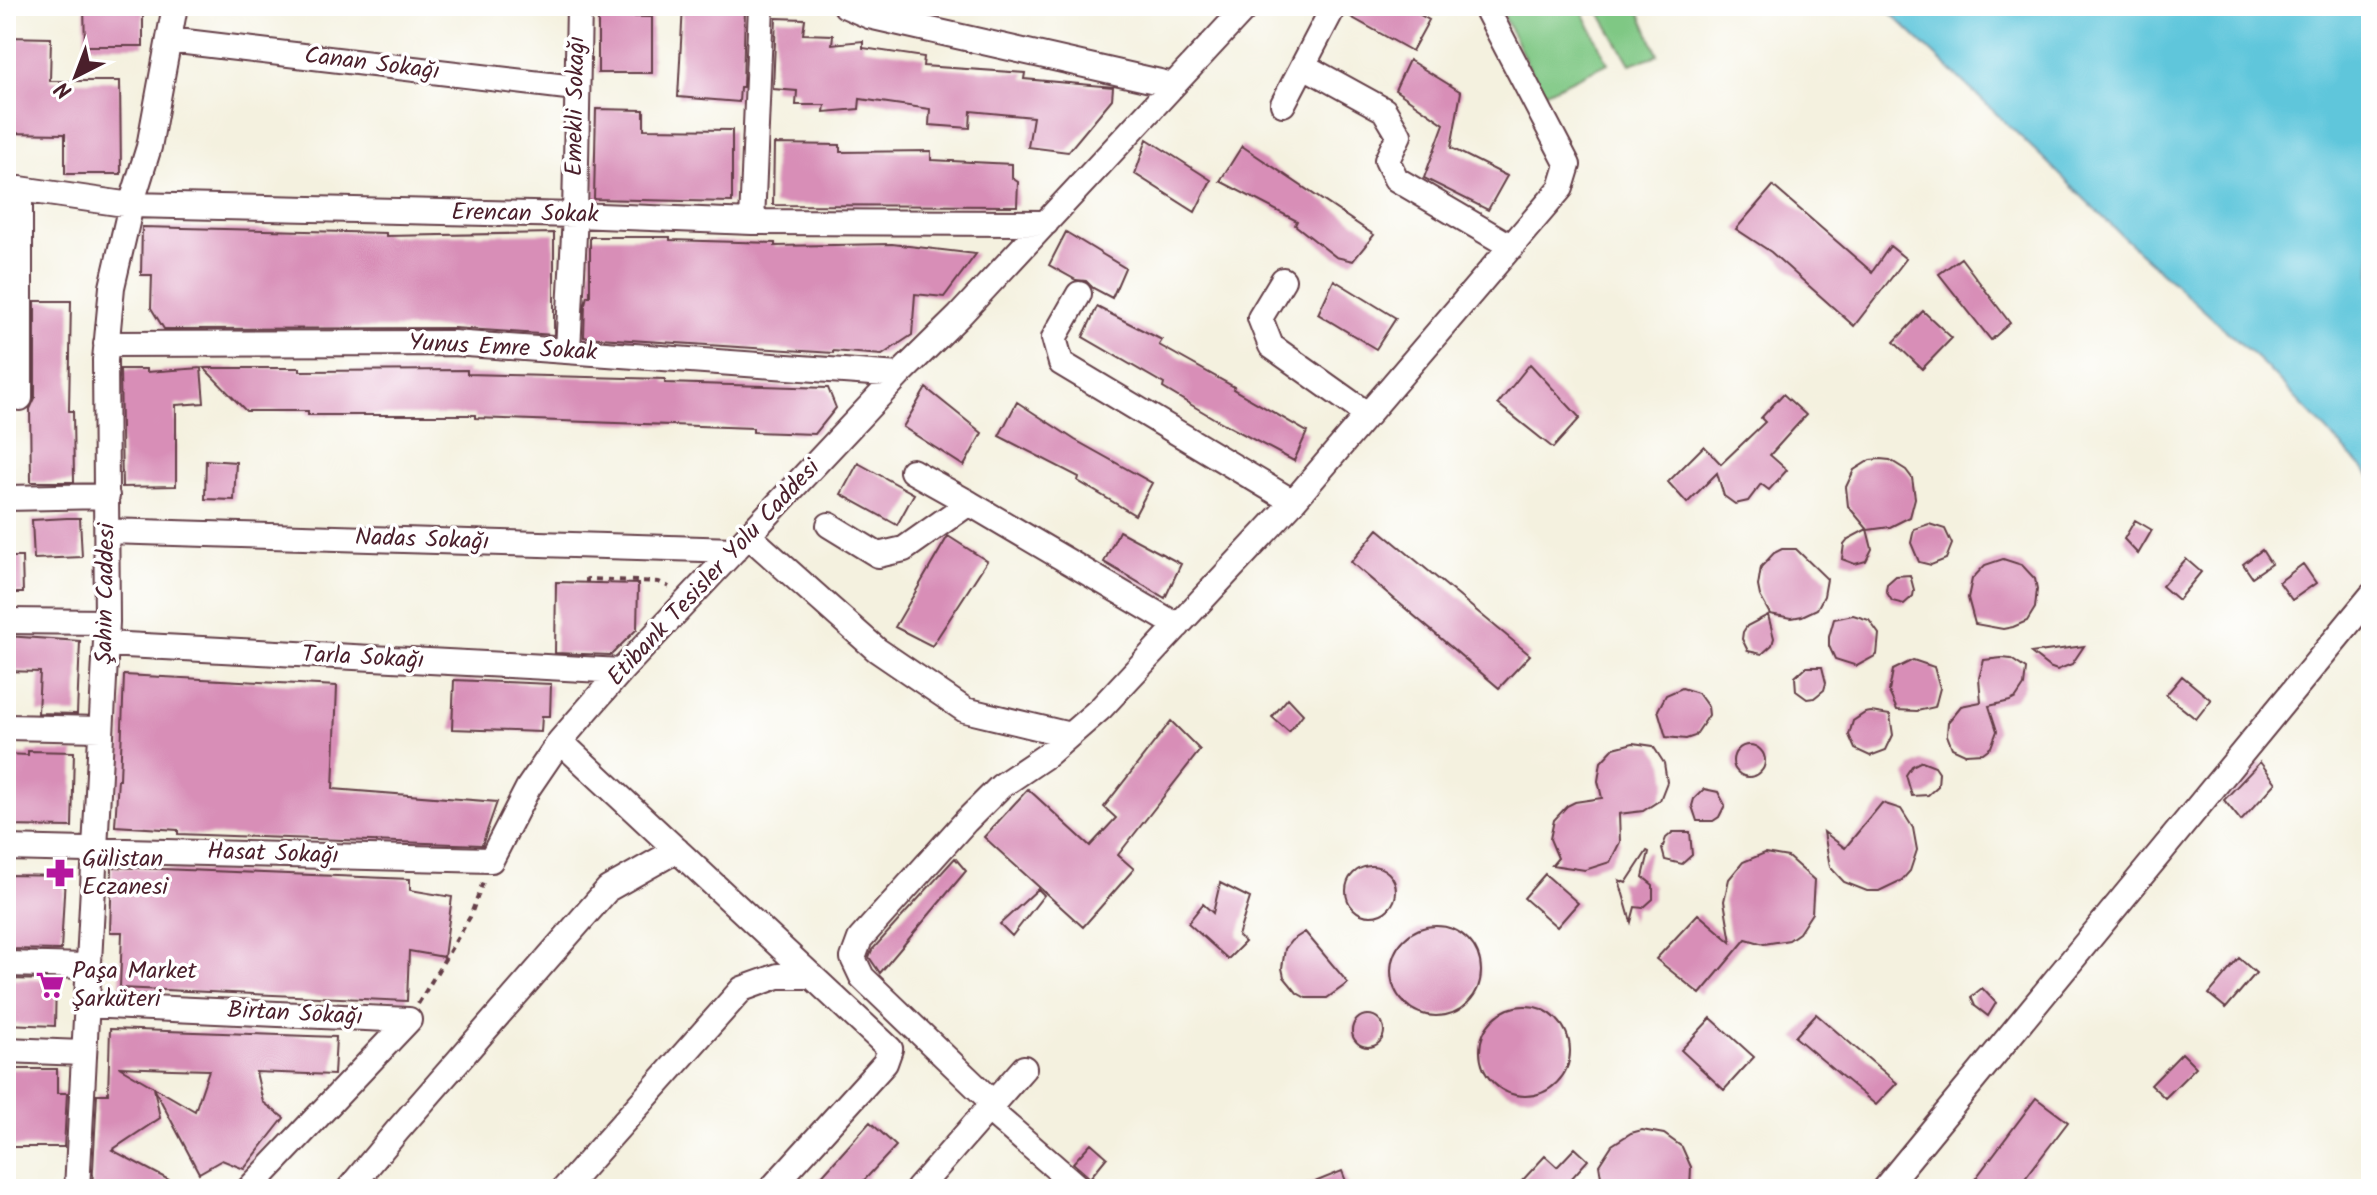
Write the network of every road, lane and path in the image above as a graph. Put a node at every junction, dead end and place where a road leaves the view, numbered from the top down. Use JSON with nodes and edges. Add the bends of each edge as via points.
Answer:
{"nodes":[{"id":1,"x":175,"y":6,"type":"edge"},
{"id":2,"x":579,"y":6,"type":"edge"},
{"id":3,"x":761,"y":6,"type":"edge"},
{"id":4,"x":846,"y":6,"type":"edge"},
{"id":5,"x":1247,"y":6,"type":"edge"},
{"id":6,"x":1334,"y":6,"type":"edge"},
{"id":7,"x":1485,"y":6,"type":"edge"},
{"id":8,"x":169,"y":40,"type":"junction"},
{"id":9,"x":1304,"y":66,"type":"junction"},
{"id":10,"x":1173,"y":85,"type":"junction"},
{"id":11,"x":575,"y":88,"type":"junction"},
{"id":12,"x":1283,"y":104,"type":"dead end"},
{"id":13,"x":13,"y":190,"type":"edge"},
{"id":14,"x":131,"y":205,"type":"junction"},
{"id":15,"x":575,"y":215,"type":"junction"},
{"id":16,"x":752,"y":222,"type":"junction"},
{"id":17,"x":1046,"y":223,"type":"junction"},
{"id":18,"x":1512,"y":247,"type":"junction"},
{"id":19,"x":1283,"y":280,"type":"dead end"},
{"id":20,"x":1079,"y":294,"type":"dead end"},
{"id":21,"x":106,"y":344,"type":"junction"},
{"id":22,"x":568,"y":350,"type":"junction"},
{"id":23,"x":899,"y":375,"type":"junction"},
{"id":24,"x":20,"y":398,"type":"dead end"},
{"id":25,"x":1368,"y":415,"type":"junction"},
{"id":26,"x":912,"y":471,"type":"dead end"},
{"id":27,"x":107,"y":496,"type":"junction"},
{"id":28,"x":6,"y":498,"type":"edge"},
{"id":29,"x":1293,"y":502,"type":"junction"},
{"id":30,"x":969,"y":503,"type":"junction"},
{"id":31,"x":829,"y":525,"type":"dead end"},
{"id":32,"x":108,"y":531,"type":"junction"},
{"id":33,"x":742,"y":543,"type":"junction"},
{"id":34,"x":587,"y":583,"type":"dead end"},
{"id":35,"x":695,"y":592,"type":"junction"},
{"id":36,"x":2371,"y":596,"type":"edge"},
{"id":37,"x":6,"y":621,"type":"edge"},
{"id":38,"x":1178,"y":626,"type":"junction"},
{"id":39,"x":106,"y":633,"type":"junction"},
{"id":40,"x":621,"y":671,"type":"junction"},
{"id":41,"x":6,"y":727,"type":"edge"},
{"id":42,"x":101,"y":729,"type":"junction"},
{"id":43,"x":1070,"y":735,"type":"junction"},
{"id":44,"x":560,"y":741,"type":"junction"},
{"id":45,"x":6,"y":848,"type":"edge"},
{"id":46,"x":94,"y":850,"type":"junction"},
{"id":47,"x":677,"y":850,"type":"junction"},
{"id":48,"x":491,"y":860,"type":"junction"},
{"id":49,"x":6,"y":964,"type":"edge"},
{"id":50,"x":87,"y":966,"type":"junction"},
{"id":51,"x":812,"y":976,"type":"junction"},
{"id":52,"x":85,"y":1005,"type":"junction"},
{"id":53,"x":409,"y":1020,"type":"junction"},
{"id":54,"x":6,"y":1050,"type":"edge"},
{"id":55,"x":82,"y":1053,"type":"junction"},
{"id":56,"x":1024,"y":1068,"type":"dead end"},
{"id":57,"x":990,"y":1106,"type":"junction"},
{"id":58,"x":77,"y":1189,"type":"edge"},
{"id":59,"x":249,"y":1189,"type":"edge"},
{"id":60,"x":349,"y":1189,"type":"edge"},
{"id":61,"x":564,"y":1189,"type":"edge"},
{"id":62,"x":771,"y":1189,"type":"edge"},
{"id":63,"x":918,"y":1189,"type":"edge"},
{"id":64,"x":1080,"y":1189,"type":"edge"},
{"id":65,"x":1884,"y":1189,"type":"edge"}],
"edges":[{"from":1,"to":8,"type":"street","name":"Şahin Caddesi"},
{"from":2,"to":11,"type":"street","name":"Emekli Sokağı"},
{"from":3,"to":16,"type":"street"},
{"from":4,"to":10,"type":"street","via":[[869,16]]},
{"from":5,"to":10,"type":"street","name":"Etibank Tesisler Yolu Caddesi"},
{"from":6,"to":9,"type":"street"},
{"from":7,"to":18,"type":"street","via":[[1568,165],[1561,188]]},
{"from":8,"to":11,"type":"street","name":"Canan Sokağı"},
{"from":8,"to":14,"type":"street","name":"Şahin Caddesi","via":[[149,147]]},
{"from":9,"to":12,"type":"street"},
{"from":9,"to":18,"type":"street","via":[[1384,110],[1399,135],[1387,160],[1396,179]]},
{"from":10,"to":17,"type":"street","name":"Etibank Tesisler Yolu Caddesi"},
{"from":11,"to":15,"type":"street","name":"Emekli Sokağı"},
{"from":13,"to":14,"type":"street","name":"Erencan Sokak"},
{"from":13,"to":24,"type":"street"},
{"from":14,"to":15,"type":"street","name":"Erencan Sokak"},
{"from":14,"to":21,"type":"street","name":"Şahin Caddesi","via":[[112,287]]},
{"from":15,"to":16,"type":"street","name":"Erencan Sokak"},
{"from":15,"to":22,"type":"street","name":"Emekli Sokağı"},
{"from":16,"to":17,"type":"street","name":"Erencan Sokak"},
{"from":17,"to":23,"type":"street","name":"Etibank Tesisler Yolu Caddesi"},
{"from":18,"to":25,"type":"street"},
{"from":19,"to":25,"type":"street","via":[[1260,318],[1271,346]]},
{"from":20,"to":29,"type":"street","via":[[1054,338],[1061,363]]},
{"from":21,"to":22,"type":"street","name":"Yunus Emre Sokak","via":[[453,343]]},
{"from":21,"to":27,"type":"street","name":"Şahin Caddesi"},
{"from":22,"to":23,"type":"street","name":"Yunus Emre Sokak"},
{"from":23,"to":33,"type":"street","name":"Etibank Tesisler Yolu Caddesi"},
{"from":25,"to":29,"type":"street"},
{"from":26,"to":30,"type":"street"},
{"from":27,"to":28,"type":"street"},
{"from":27,"to":32,"type":"street","name":"Şahin Caddesi"},
{"from":29,"to":38,"type":"street"},
{"from":30,"to":31,"type":"street","via":[[904,549],[878,555]]},
{"from":30,"to":38,"type":"street"},
{"from":32,"to":33,"type":"street","name":"Nadas Sokağı"},
{"from":32,"to":39,"type":"street","name":"Şahin Caddesi"},
{"from":33,"to":35,"type":"street","name":"Etibank Tesisler Yolu Caddesi"},
{"from":33,"to":43,"type":"street","via":[[877,650],[965,710]]},
{"from":34,"to":35,"type":"path","via":[[659,582]]},
{"from":35,"to":40,"type":"street","name":"Etibank Tesisler Yolu Caddesi"},
{"from":36,"to":65,"type":"street"},
{"from":37,"to":39,"type":"street","name":"Tarla Sokağı"},
{"from":38,"to":43,"type":"street"},
{"from":39,"to":40,"type":"street","name":"Tarla Sokağı"},
{"from":39,"to":42,"type":"street","name":"Şahin Caddesi"},
{"from":40,"to":44,"type":"street","name":"Etibank Tesisler Yolu Caddesi"},
{"from":41,"to":42,"type":"street"},
{"from":42,"to":46,"type":"street","name":"Şahin Caddesi"},
{"from":43,"to":57,"type":"street","via":[[1001,786],[966,821],[860,939],[853,958],[862,977]]},
{"from":44,"to":47,"type":"street"},
{"from":44,"to":48,"type":"street","name":"Etibank Tesisler Yolu Caddesi","via":[[528,788]]},
{"from":45,"to":46,"type":"street","name":"Hasat Sokağı"},
{"from":46,"to":48,"type":"street","name":"Hasat Sokağı"},
{"from":46,"to":50,"type":"street","name":"Şahin Caddesi"},
{"from":47,"to":51,"type":"street"},
{"from":47,"to":60,"type":"street","via":[[608,889]]},
{"from":48,"to":53,"type":"path","via":[[470,917]]},
{"from":49,"to":50,"type":"street"},
{"from":50,"to":52,"type":"street","name":"Şahin Caddesi"},
{"from":51,"to":61,"type":"street","via":[[778,976],[742,989]]},
{"from":51,"to":62,"type":"street","via":[[890,1049],[885,1063]]},
{"from":52,"to":53,"type":"street","name":"Birtan Sokağı"},
{"from":52,"to":55,"type":"street","name":"Şahin Caddesi"},
{"from":53,"to":59,"type":"street"},
{"from":54,"to":55,"type":"street"},
{"from":55,"to":58,"type":"street","name":"Şahin Caddesi"},
{"from":56,"to":57,"type":"street"},
{"from":57,"to":63,"type":"street"},
{"from":57,"to":64,"type":"street"}]}
